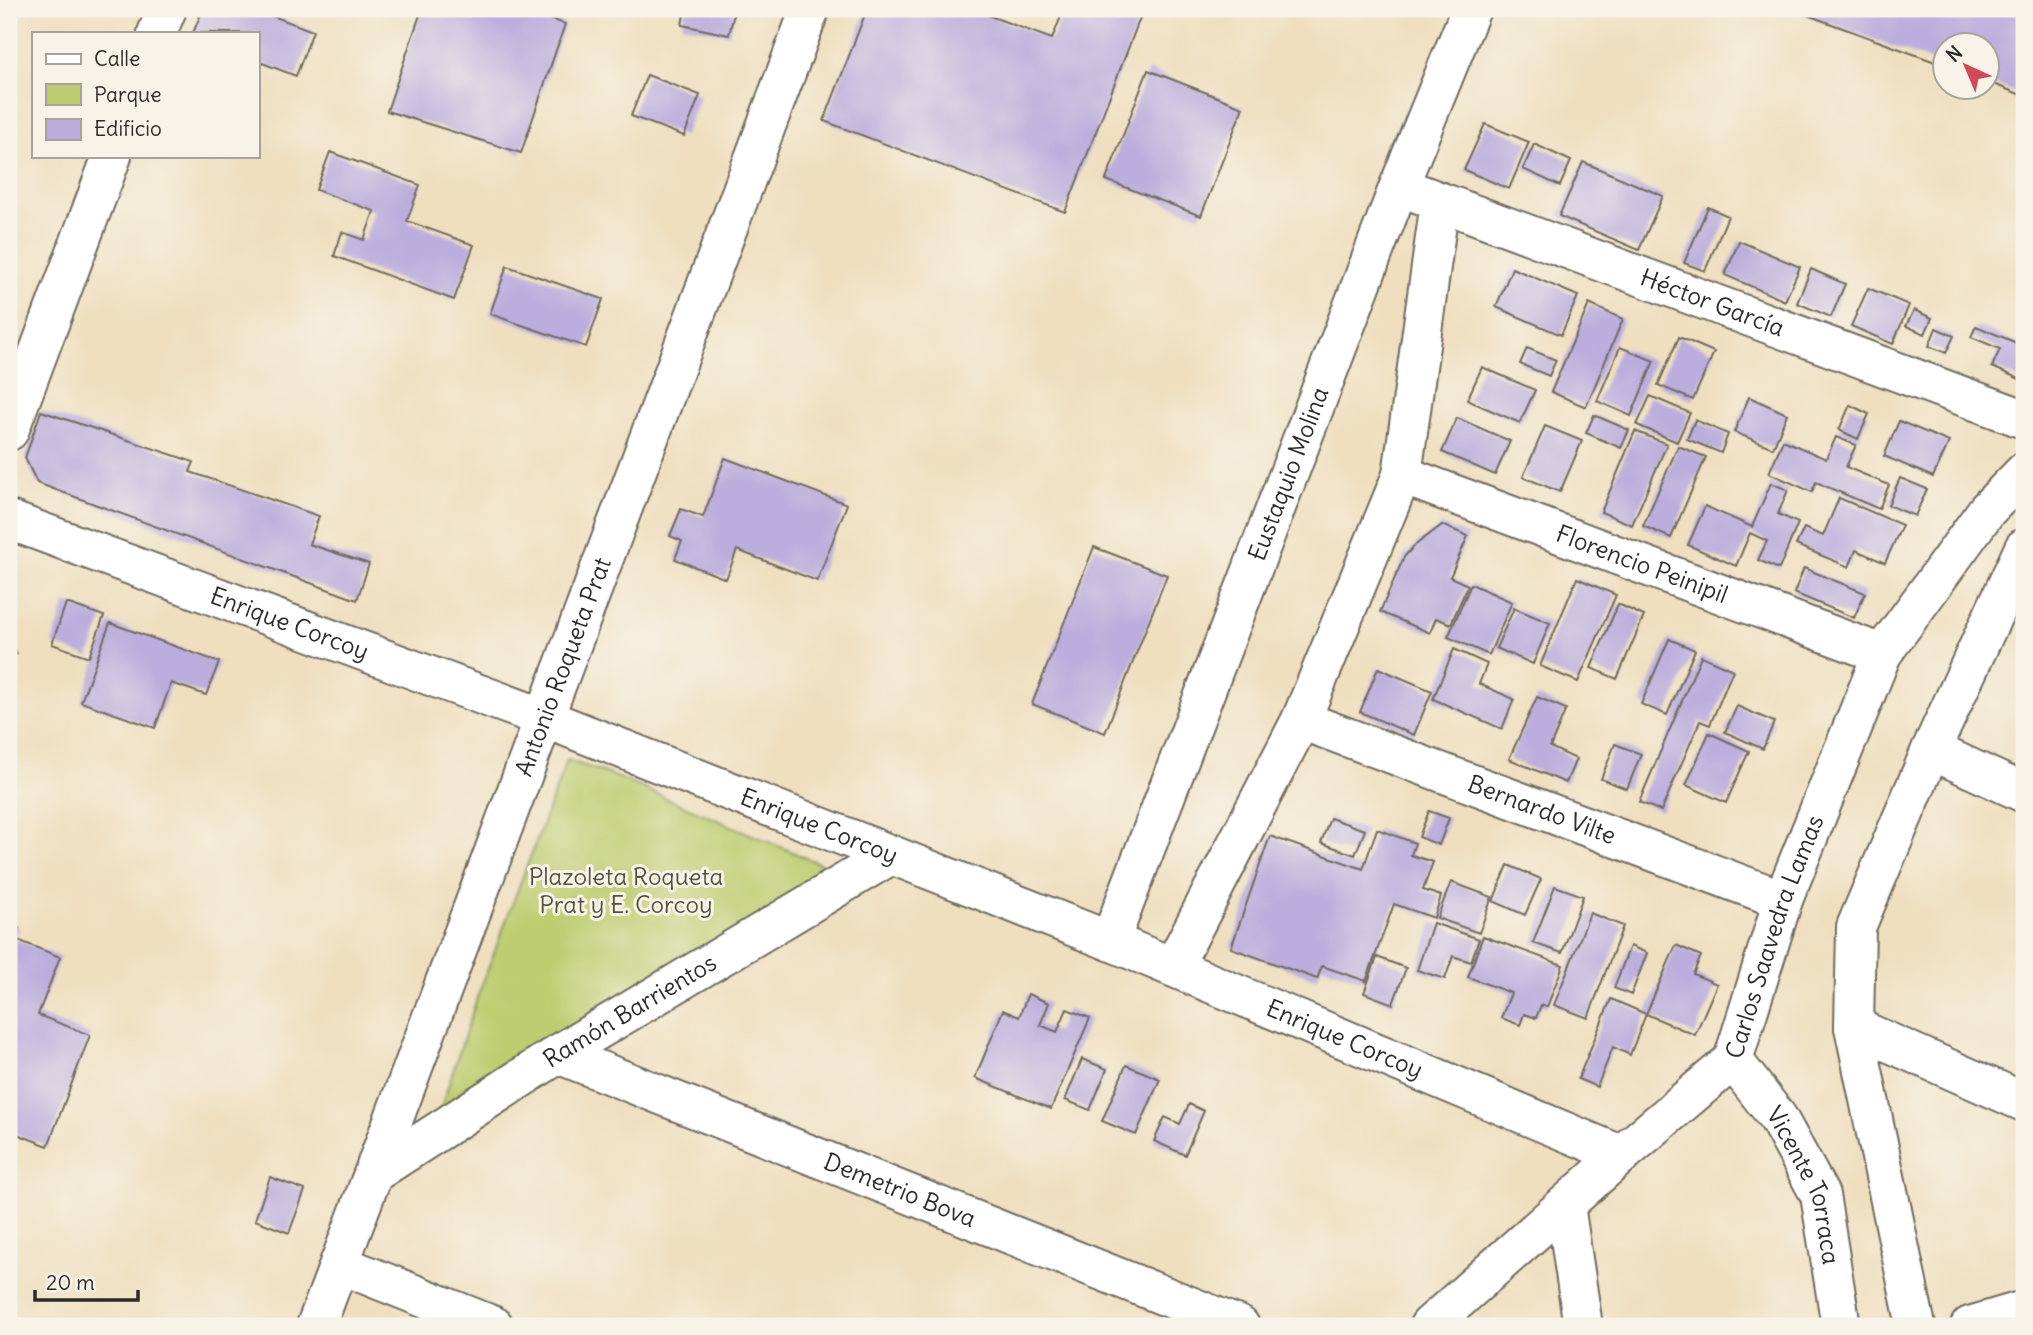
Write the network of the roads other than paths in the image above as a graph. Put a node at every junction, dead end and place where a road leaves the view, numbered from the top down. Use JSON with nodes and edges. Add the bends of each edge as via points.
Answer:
{"nodes":[{"id":1,"x":167,"y":9,"type":"edge"},
{"id":2,"x":810,"y":9,"type":"edge"},
{"id":3,"x":1471,"y":9,"type":"edge"},
{"id":4,"x":158,"y":32,"type":"edge"},
{"id":5,"x":111,"y":158,"type":"edge"},
{"id":6,"x":1399,"y":186,"type":"junction"},
{"id":7,"x":1440,"y":202,"type":"junction"},
{"id":8,"x":2024,"y":419,"type":"edge"},
{"id":9,"x":9,"y":431,"type":"edge"},
{"id":10,"x":2024,"y":472,"type":"edge"},
{"id":11,"x":1402,"y":475,"type":"junction"},
{"id":12,"x":9,"y":520,"type":"edge"},
{"id":13,"x":2024,"y":548,"type":"edge"},
{"id":14,"x":1882,"y":653,"type":"junction"},
{"id":15,"x":544,"y":718,"type":"junction"},
{"id":16,"x":1301,"y":720,"type":"junction"},
{"id":17,"x":1931,"y":750,"type":"junction"},
{"id":18,"x":2024,"y":793,"type":"edge"},
{"id":19,"x":891,"y":855,"type":"junction"},
{"id":20,"x":1783,"y":900,"type":"junction"},
{"id":21,"x":1110,"y":941,"type":"junction"},
{"id":22,"x":1173,"y":967,"type":"junction"},
{"id":23,"x":1854,"y":1027,"type":"junction"},
{"id":24,"x":558,"y":1054,"type":"junction"},
{"id":25,"x":1733,"y":1060,"type":"junction"},
{"id":26,"x":2024,"y":1102,"type":"edge"},
{"id":27,"x":1621,"y":1155,"type":"junction"},
{"id":28,"x":374,"y":1173,"type":"junction"},
{"id":29,"x":1565,"y":1205,"type":"junction"},
{"id":30,"x":339,"y":1264,"type":"junction"},
{"id":31,"x":2024,"y":1310,"type":"edge"},
{"id":32,"x":316,"y":1326,"type":"edge"},
{"id":33,"x":494,"y":1326,"type":"edge"},
{"id":34,"x":1240,"y":1326,"type":"edge"},
{"id":35,"x":1429,"y":1326,"type":"edge"},
{"id":36,"x":1583,"y":1326,"type":"edge"},
{"id":37,"x":1841,"y":1326,"type":"edge"},
{"id":38,"x":1916,"y":1326,"type":"edge"},
{"id":39,"x":1970,"y":1326,"type":"edge"}],
"edges":[{"from":1,"to":4,"type":"street"},
{"from":2,"to":15,"type":"street","name":"Antonio Roqueta Prat"},
{"from":3,"to":6,"type":"street","name":"Eustaquio Molina"},
{"from":5,"to":9,"type":"street"},
{"from":6,"to":7,"type":"street","name":"Héctor García"},
{"from":6,"to":21,"type":"street","name":"Eustaquio Molina"},
{"from":7,"to":8,"type":"street","name":"Héctor García"},
{"from":7,"to":11,"type":"street"},
{"from":10,"to":14,"type":"street","name":"Carlos Saavedra Lamas","via":[[1987,510]]},
{"from":11,"to":14,"type":"street","name":"Florencio Peinipil"},
{"from":11,"to":16,"type":"street"},
{"from":12,"to":15,"type":"street","name":"Enrique Corcoy"},
{"from":13,"to":17,"type":"street"},
{"from":14,"to":20,"type":"street","name":"Carlos Saavedra Lamas"},
{"from":15,"to":19,"type":"street","name":"Enrique Corcoy"},
{"from":15,"to":28,"type":"street","name":"Antonio Roqueta Prat"},
{"from":16,"to":20,"type":"street","name":"Bernardo Vilte"},
{"from":16,"to":22,"type":"street"},
{"from":17,"to":18,"type":"street"},
{"from":17,"to":23,"type":"street","via":[[1856,927]]},
{"from":19,"to":21,"type":"street","name":"Enrique Corcoy"},
{"from":19,"to":24,"type":"street","name":"Ramón Barrientos"},
{"from":20,"to":25,"type":"street","name":"Carlos Saavedra Lamas"},
{"from":21,"to":22,"type":"street","name":"Enrique Corcoy"},
{"from":22,"to":27,"type":"street","name":"Enrique Corcoy"},
{"from":23,"to":26,"type":"street"},
{"from":23,"to":38,"type":"street"},
{"from":24,"to":28,"type":"street","name":"Ramón Barrientos"},
{"from":24,"to":34,"type":"street","name":"Demetrio Bova"},
{"from":25,"to":27,"type":"street","name":"Carlos Saavedra Lamas"},
{"from":25,"to":37,"type":"street","name":"Vicente Torraca","via":[[1778,1118],[1820,1195]]},
{"from":27,"to":29,"type":"street","name":"Carlos Saavedra Lamas"},
{"from":28,"to":30,"type":"street","name":"Antonio Roqueta Prat"},
{"from":29,"to":35,"type":"street","name":"Carlos Saavedra Lamas"},
{"from":29,"to":36,"type":"street"},
{"from":30,"to":32,"type":"street","name":"Antonio Roqueta Prat"},
{"from":30,"to":33,"type":"street"},
{"from":31,"to":39,"type":"street"}]}
